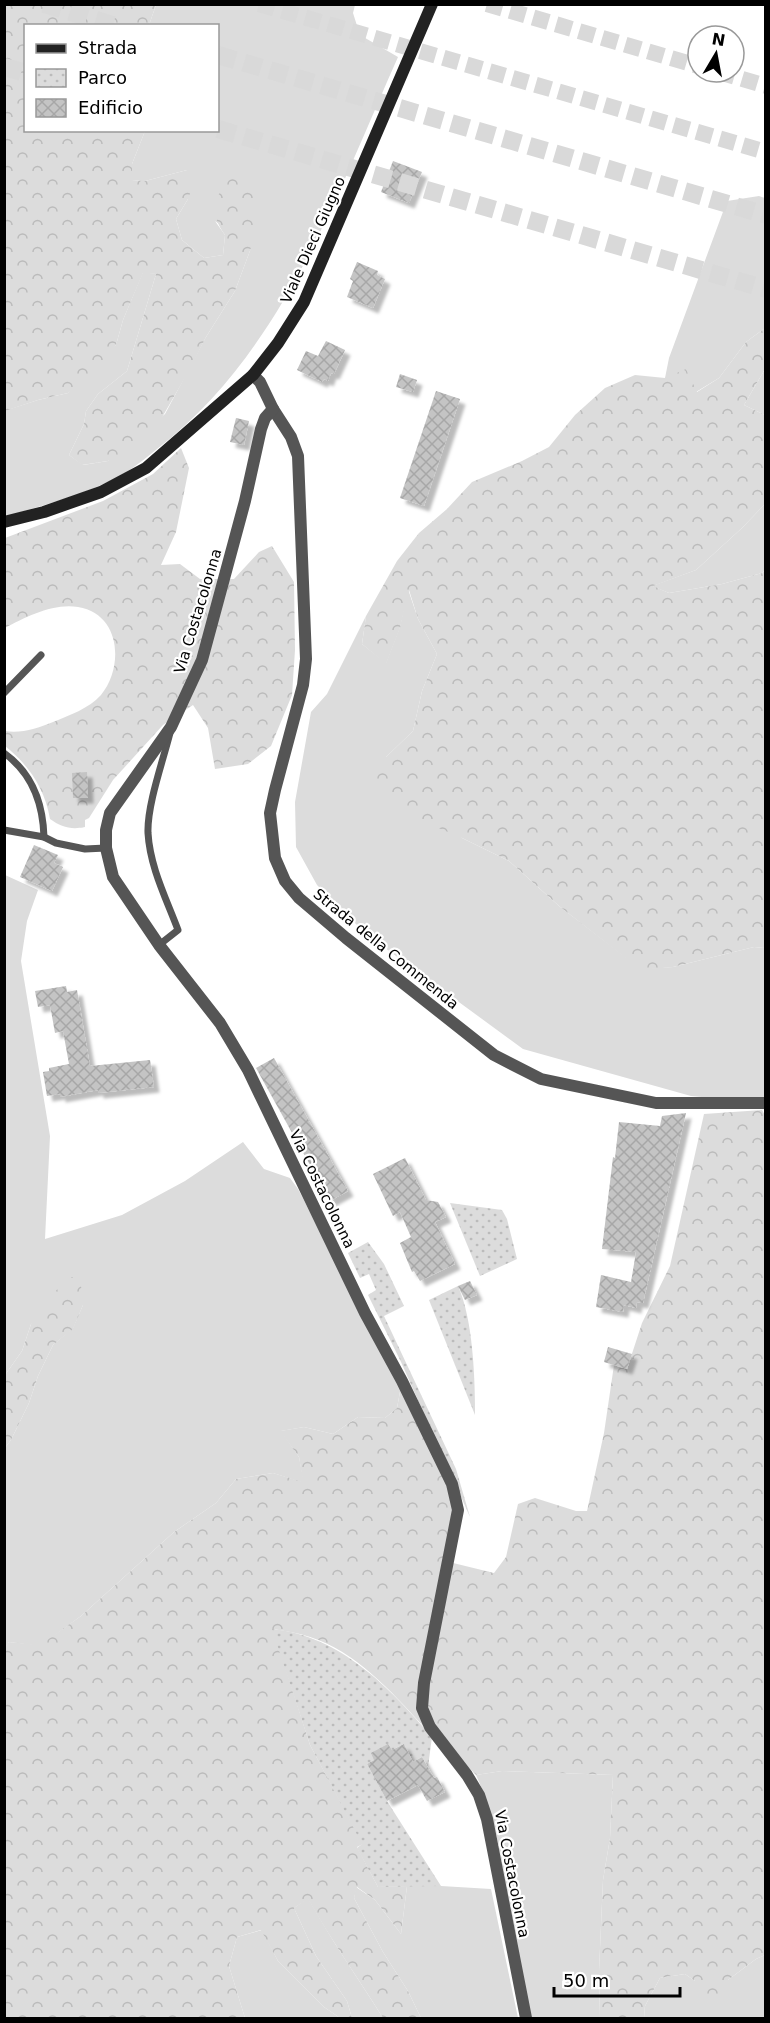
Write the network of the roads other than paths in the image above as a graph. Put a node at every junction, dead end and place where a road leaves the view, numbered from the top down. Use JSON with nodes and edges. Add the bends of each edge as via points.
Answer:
{"nodes":[{"id":1,"x":432,"y":4,"type":"edge"},
{"id":2,"x":253,"y":375,"type":"junction"},
{"id":3,"x":273,"y":409,"type":"junction"},
{"id":4,"x":4,"y":522,"type":"edge"},
{"id":5,"x":41,"y":655,"type":"dead end"},
{"id":6,"x":4,"y":693,"type":"edge"},
{"id":7,"x":171,"y":727,"type":"junction"},
{"id":8,"x":4,"y":753,"type":"edge"},
{"id":9,"x":4,"y":830,"type":"edge"},
{"id":10,"x":44,"y":837,"type":"junction"},
{"id":11,"x":106,"y":848,"type":"junction"},
{"id":12,"x":159,"y":945,"type":"junction"},
{"id":13,"x":765,"y":1104,"type":"edge"},
{"id":14,"x":526,"y":2019,"type":"edge"}],
"edges":[{"from":1,"to":2,"type":"main road","name":"Viale Dieci Giugno","via":[[304,302]]},
{"from":2,"to":3,"type":"street","name":"Strada della Commenda","via":[[261,382]]},
{"from":2,"to":4,"type":"main road","name":"Viale Dieci Giugno","via":[[146,468],[101,492]]},
{"from":3,"to":7,"type":"street","name":"Via Costacolonna","via":[[261,429],[202,660]]},
{"from":3,"to":13,"type":"street","name":"Strada della Commenda","via":[[291,436],[298,456],[306,647],[303,685],[270,813],[275,858],[285,881],[345,938],[494,1055],[541,1080],[656,1103]]},
{"from":5,"to":6,"type":"lane"},
{"from":7,"to":11,"type":"street","name":"Via Costacolonna","via":[[110,813]]},
{"from":7,"to":12,"type":"lane","via":[[148,832],[157,877],[178,930]]},
{"from":8,"to":10,"type":"lane","via":[[29,778],[44,820]]},
{"from":9,"to":10,"type":"lane"},
{"from":10,"to":11,"type":"lane","via":[[84,849]]},
{"from":11,"to":12,"type":"street","name":"Via Costacolonna","via":[[113,877]]},
{"from":12,"to":14,"type":"street","name":"Via Costacolonna","via":[[220,1023],[248,1070],[452,1484],[458,1510],[422,1708],[430,1727],[479,1795],[488,1819]]}]}
